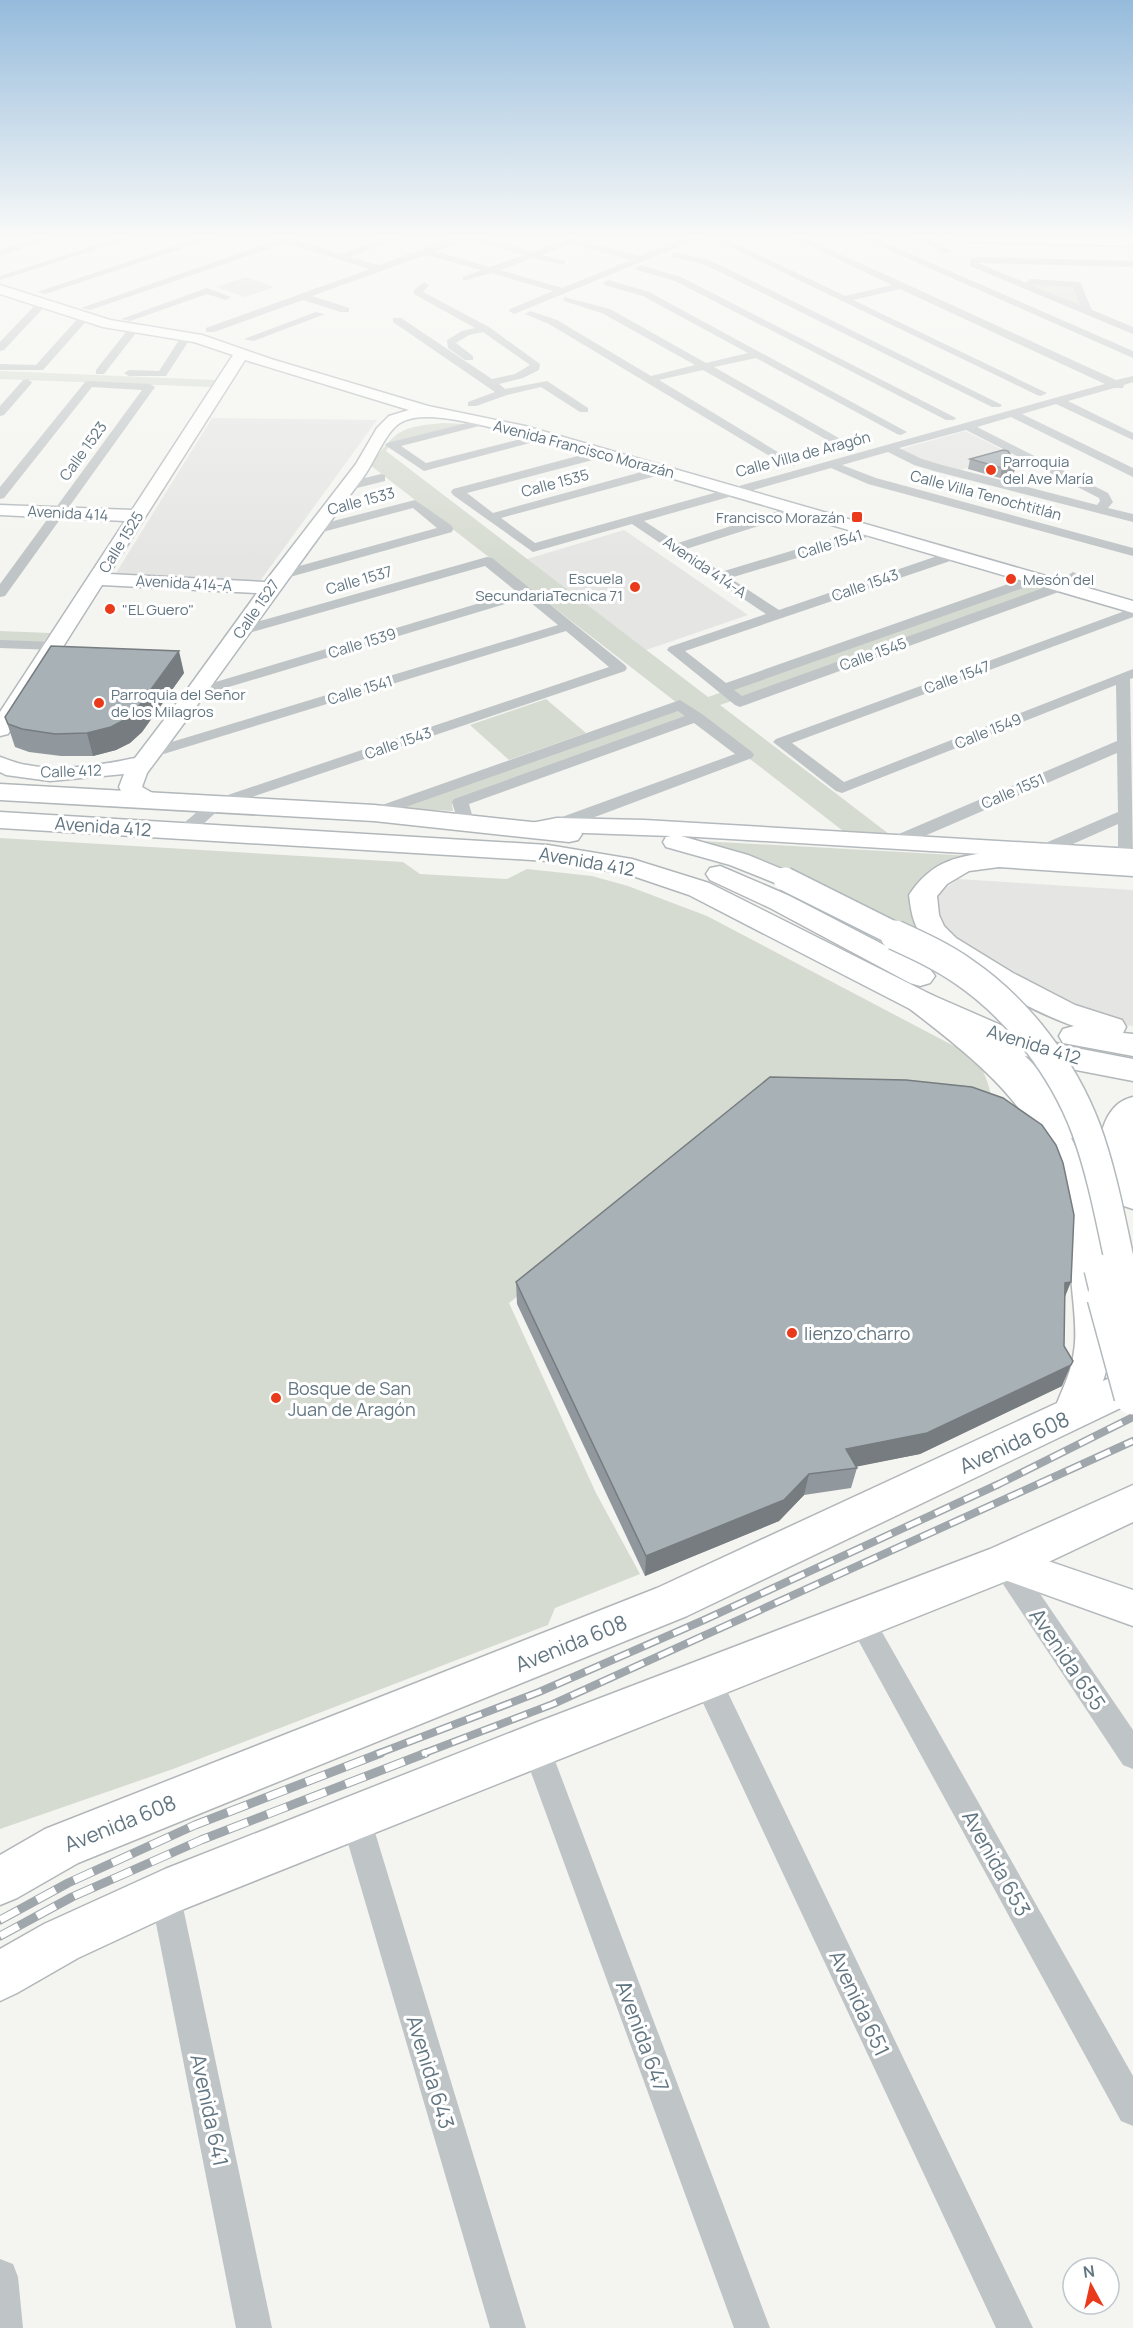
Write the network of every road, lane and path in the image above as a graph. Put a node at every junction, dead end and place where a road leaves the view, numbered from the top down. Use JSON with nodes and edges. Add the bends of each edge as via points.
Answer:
{"nodes":[{"id":1,"x":58,"y":346,"type":"edge"},
{"id":2,"x":121,"y":346,"type":"edge"},
{"id":3,"x":181,"y":346,"type":"edge"},
{"id":4,"x":238,"y":346,"type":"edge"},
{"id":5,"x":242,"y":346,"type":"edge"},
{"id":6,"x":248,"y":346,"type":"edge"},
{"id":7,"x":261,"y":346,"type":"edge"},
{"id":8,"x":437,"y":346,"type":"edge"},
{"id":9,"x":452,"y":346,"type":"edge"},
{"id":10,"x":509,"y":346,"type":"edge"},
{"id":11,"x":593,"y":346,"type":"edge"},
{"id":12,"x":668,"y":346,"type":"edge"},
{"id":13,"x":742,"y":346,"type":"edge"},
{"id":14,"x":808,"y":346,"type":"edge"},
{"id":15,"x":876,"y":346,"type":"edge"},
{"id":16,"x":938,"y":346,"type":"edge"},
{"id":17,"x":1030,"y":346,"type":"edge"},
{"id":18,"x":1112,"y":346,"type":"edge"},
{"id":19,"x":245,"y":347,"type":"junction"},
{"id":20,"x":758,"y":354,"type":"junction"},
{"id":21,"x":1133,"y":355,"type":"edge"},
{"id":22,"x":279,"y":366,"type":"junction"},
{"id":23,"x":0,"y":367,"type":"edge"},
{"id":24,"x":706,"y":367,"type":"junction"},
{"id":25,"x":1133,"y":367,"type":"edge"},
{"id":26,"x":1098,"y":377,"type":"junction"},
{"id":27,"x":1133,"y":379,"type":"edge"},
{"id":28,"x":290,"y":380,"type":"junction"},
{"id":29,"x":650,"y":380,"type":"junction"},
{"id":30,"x":9,"y":381,"type":"dead end"},
{"id":31,"x":493,"y":382,"type":"junction"},
{"id":32,"x":224,"y":383,"type":"junction"},
{"id":33,"x":1114,"y":384,"type":"junction"},
{"id":34,"x":504,"y":392,"type":"junction"},
{"id":35,"x":1133,"y":393,"type":"edge"},
{"id":36,"x":1040,"y":399,"type":"junction"},
{"id":37,"x":1057,"y":400,"type":"junction"},
{"id":38,"x":996,"y":405,"type":"junction"},
{"id":39,"x":477,"y":407,"type":"junction"},
{"id":40,"x":584,"y":410,"type":"dead end"},
{"id":41,"x":434,"y":412,"type":"junction"},
{"id":42,"x":0,"y":413,"type":"edge"},
{"id":43,"x":1011,"y":413,"type":"junction"},
{"id":44,"x":402,"y":416,"type":"junction"},
{"id":45,"x":459,"y":418,"type":"junction"},
{"id":46,"x":950,"y":418,"type":"junction"},
{"id":47,"x":924,"y":426,"type":"junction"},
{"id":48,"x":967,"y":426,"type":"junction"},
{"id":49,"x":901,"y":432,"type":"junction"},
{"id":50,"x":939,"y":434,"type":"junction"},
{"id":51,"x":545,"y":436,"type":"junction"},
{"id":52,"x":1133,"y":436,"type":"edge"},
{"id":53,"x":387,"y":438,"type":"junction"},
{"id":54,"x":847,"y":447,"type":"junction"},
{"id":55,"x":889,"y":448,"type":"junction"},
{"id":56,"x":604,"y":453,"type":"junction"},
{"id":57,"x":790,"y":463,"type":"junction"},
{"id":58,"x":832,"y":464,"type":"junction"},
{"id":59,"x":364,"y":465,"type":"junction"},
{"id":60,"x":663,"y":470,"type":"junction"},
{"id":61,"x":1133,"y":473,"type":"edge"},
{"id":62,"x":763,"y":483,"type":"junction"},
{"id":63,"x":737,"y":484,"type":"junction"},
{"id":64,"x":349,"y":486,"type":"junction"},
{"id":65,"x":0,"y":495,"type":"edge"},
{"id":66,"x":1100,"y":509,"type":"junction"},
{"id":67,"x":0,"y":510,"type":"edge"},
{"id":68,"x":795,"y":510,"type":"junction"},
{"id":69,"x":59,"y":513,"type":"junction"},
{"id":70,"x":136,"y":516,"type":"junction"},
{"id":71,"x":491,"y":517,"type":"junction"},
{"id":72,"x":1133,"y":518,"type":"edge"},
{"id":73,"x":633,"y":519,"type":"junction"},
{"id":74,"x":315,"y":530,"type":"junction"},
{"id":75,"x":872,"y":531,"type":"junction"},
{"id":76,"x":675,"y":548,"type":"junction"},
{"id":77,"x":1133,"y":552,"type":"edge"},
{"id":78,"x":954,"y":555,"type":"junction"},
{"id":79,"x":1016,"y":573,"type":"junction"},
{"id":80,"x":720,"y":577,"type":"junction"},
{"id":81,"x":98,"y":579,"type":"junction"},
{"id":82,"x":1068,"y":581,"type":"junction"},
{"id":83,"x":274,"y":582,"type":"junction"},
{"id":84,"x":527,"y":593,"type":"junction"},
{"id":85,"x":1133,"y":593,"type":"edge"},
{"id":86,"x":0,"y":594,"type":"edge"},
{"id":87,"x":985,"y":597,"type":"junction"},
{"id":88,"x":1005,"y":607,"type":"junction"},
{"id":89,"x":1133,"y":607,"type":"edge"},
{"id":90,"x":1133,"y":612,"type":"edge"},
{"id":91,"x":777,"y":615,"type":"junction"},
{"id":92,"x":569,"y":626,"type":"junction"},
{"id":93,"x":240,"y":631,"type":"junction"},
{"id":94,"x":0,"y":644,"type":"edge"},
{"id":95,"x":55,"y":646,"type":"junction"},
{"id":96,"x":1128,"y":675,"type":"edge"},
{"id":97,"x":724,"y":689,"type":"junction"},
{"id":98,"x":196,"y":692,"type":"junction"},
{"id":99,"x":697,"y":717,"type":"junction"},
{"id":100,"x":0,"y":729,"type":"edge"},
{"id":101,"x":1129,"y":742,"type":"edge"},
{"id":102,"x":147,"y":758,"type":"junction"},
{"id":103,"x":529,"y":758,"type":"junction"},
{"id":104,"x":0,"y":764,"type":"edge"},
{"id":105,"x":544,"y":772,"type":"junction"},
{"id":106,"x":842,"y":788,"type":"joint"},
{"id":107,"x":0,"y":792,"type":"edge"},
{"id":108,"x":148,"y":800,"type":"junction"},
{"id":109,"x":216,"y":804,"type":"junction"},
{"id":110,"x":1130,"y":812,"type":"edge"},
{"id":111,"x":374,"y":813,"type":"junction"},
{"id":112,"x":0,"y":820,"type":"edge"},
{"id":113,"x":466,"y":822,"type":"junction"},
{"id":114,"x":545,"y":827,"type":"junction"},
{"id":115,"x":604,"y":827,"type":"junction"},
{"id":116,"x":184,"y":832,"type":"junction"},
{"id":117,"x":893,"y":843,"type":"junction"},
{"id":118,"x":1042,"y":851,"type":"junction"},
{"id":119,"x":1131,"y":860,"type":"edge"},
{"id":120,"x":921,"y":1002,"type":"junction"},
{"id":121,"x":954,"y":1017,"type":"junction"},
{"id":122,"x":1133,"y":1031,"type":"edge"},
{"id":123,"x":1133,"y":1045,"type":"edge"},
{"id":124,"x":1133,"y":1070,"type":"edge"},
{"id":125,"x":1133,"y":1108,"type":"edge"},
{"id":126,"x":1133,"y":1196,"type":"edge"},
{"id":127,"x":1133,"y":1320,"type":"edge"},
{"id":128,"x":1133,"y":1384,"type":"edge"},
{"id":129,"x":1133,"y":1396,"type":"edge"},
{"id":130,"x":1071,"y":1415,"type":"junction"},
{"id":131,"x":1133,"y":1503,"type":"edge"},
{"id":132,"x":1004,"y":1563,"type":"junction"},
{"id":133,"x":1133,"y":1608,"type":"edge"},
{"id":134,"x":860,"y":1618,"type":"junction"},
{"id":135,"x":706,"y":1678,"type":"junction"},
{"id":136,"x":535,"y":1745,"type":"junction"},
{"id":137,"x":1133,"y":1755,"type":"edge"},
{"id":138,"x":355,"y":1816,"type":"junction"},
{"id":139,"x":0,"y":1881,"type":"edge"},
{"id":140,"x":165,"y":1893,"type":"junction"},
{"id":141,"x":0,"y":1976,"type":"edge"},
{"id":142,"x":1133,"y":2109,"type":"edge"},
{"id":143,"x":0,"y":2277,"type":"edge"},
{"id":144,"x":5,"y":2328,"type":"edge"},
{"id":145,"x":254,"y":2328,"type":"edge"},
{"id":146,"x":508,"y":2328,"type":"edge"},
{"id":147,"x":752,"y":2328,"type":"edge"},
{"id":148,"x":1015,"y":2328,"type":"edge"}],
"edges":[{"from":1,"to":23,"type":"street","via":[[39,368]]},
{"from":2,"to":3,"type":"street","via":[[110,372],[162,374]]},
{"from":4,"to":19,"type":"street","name":"Avenida Francisco Morazán"},
{"from":5,"to":19,"type":"street","name":"Avenida Francisco Morazán"},
{"from":6,"to":19,"type":"street"},
{"from":7,"to":19,"type":"street","name":"Avenida Francisco Morazán"},
{"from":8,"to":31,"type":"street"},
{"from":9,"to":31,"type":"street"},
{"from":10,"to":31,"type":"street","via":[[535,364],[535,368]]},
{"from":11,"to":29,"type":"street"},
{"from":12,"to":24,"type":"street"},
{"from":13,"to":20,"type":"street"},
{"from":14,"to":46,"type":"street"},
{"from":15,"to":38,"type":"street"},
{"from":16,"to":36,"type":"street"},
{"from":17,"to":26,"type":"street"},
{"from":18,"to":21,"type":"street"},
{"from":19,"to":22,"type":"street","name":"Avenida Francisco Morazán"},
{"from":19,"to":32,"type":"street","name":"Calle 1525"},
{"from":20,"to":24,"type":"street"},
{"from":20,"to":49,"type":"street"},
{"from":22,"to":28,"type":"street"},
{"from":22,"to":41,"type":"street","name":"Avenida Francisco Morazán"},
{"from":24,"to":29,"type":"street"},
{"from":24,"to":54,"type":"street"},
{"from":25,"to":26,"type":"street","name":"Calle Villa de Aragón"},
{"from":26,"to":33,"type":"street"},
{"from":26,"to":36,"type":"street","name":"Calle Villa de Aragón"},
{"from":27,"to":33,"type":"street","name":"Calle Villa de Aragón"},
{"from":28,"to":32,"type":"street","via":[[252,376]]},
{"from":28,"to":44,"type":"street"},
{"from":29,"to":57,"type":"street"},
{"from":30,"to":42,"type":"street","via":[[27,382]]},
{"from":31,"to":34,"type":"street"},
{"from":32,"to":70,"type":"street","name":"Calle 1525"},
{"from":33,"to":35,"type":"street"},
{"from":33,"to":37,"type":"street","name":"Calle Villa de Aragón"},
{"from":34,"to":39,"type":"street"},
{"from":34,"to":40,"type":"street","via":[[546,383]]},
{"from":36,"to":37,"type":"street","name":"Calle Villa de Aragón"},
{"from":36,"to":38,"type":"street","name":"Calle Villa de Aragón","via":[[1023,398]]},
{"from":36,"to":43,"type":"street","name":"Calle Villa de Aragón"},
{"from":37,"to":52,"type":"street"},
{"from":38,"to":46,"type":"street","name":"Calle Villa de Aragón"},
{"from":39,"to":41,"type":"street"},
{"from":39,"to":45,"type":"street","name":"Avenida Francisco Morazán"},
{"from":39,"to":51,"type":"street","name":"Avenida Francisco Morazán"},
{"from":39,"to":53,"type":"street"},
{"from":39,"to":63,"type":"street","name":"Avenida Francisco Morazán"},
{"from":41,"to":44,"type":"street"},
{"from":41,"to":45,"type":"street","name":"Avenida Francisco Morazán"},
{"from":43,"to":48,"type":"street","name":"Calle Villa de Aragón"},
{"from":43,"to":61,"type":"street"},
{"from":44,"to":53,"type":"street","name":"Calle 1527","via":[[392,422]]},
{"from":45,"to":53,"type":"street","via":[[424,421]]},
{"from":46,"to":47,"type":"street","name":"Calle Villa de Aragón"},
{"from":47,"to":49,"type":"street","name":"Calle Villa de Aragón"},
{"from":47,"to":50,"type":"street"},
{"from":48,"to":50,"type":"street","name":"Calle Villa de Aragón"},
{"from":48,"to":66,"type":"street","via":[[1104,496],[1107,502]]},
{"from":49,"to":54,"type":"street","name":"Calle Villa de Aragón"},
{"from":50,"to":55,"type":"street","name":"Calle Villa de Aragón"},
{"from":51,"to":53,"type":"street","via":[[424,467]]},
{"from":51,"to":56,"type":"street","name":"Avenida Francisco Morazán"},
{"from":53,"to":59,"type":"street","name":"Calle 1527"},
{"from":54,"to":57,"type":"street","name":"Calle Villa de Aragón"},
{"from":55,"to":58,"type":"street","name":"Calle Villa de Aragón"},
{"from":55,"to":66,"type":"street","via":[[938,468]]},
{"from":56,"to":60,"type":"street","name":"Avenida Francisco Morazán"},
{"from":56,"to":71,"type":"street","via":[[457,492]]},
{"from":57,"to":63,"type":"street","name":"Calle Villa de Aragón"},
{"from":58,"to":62,"type":"street","name":"Calle Villa de Aragón"},
{"from":58,"to":77,"type":"street","name":"Calle Villa Tenochtitlán","via":[[872,481]]},
{"from":59,"to":64,"type":"street","name":"Calle 1527"},
{"from":59,"to":64,"type":"street","via":[[381,478]]},
{"from":60,"to":63,"type":"street","name":"Avenida Francisco Morazán"},
{"from":60,"to":71,"type":"street","name":"Calle 1535"},
{"from":62,"to":63,"type":"street","name":"Avenida Francisco Morazán"},
{"from":62,"to":82,"type":"street","name":"Avenida Francisco Morazán","via":[[951,537]]},
{"from":63,"to":68,"type":"street","name":"Avenida Francisco Morazán"},
{"from":63,"to":73,"type":"street"},
{"from":64,"to":74,"type":"street","name":"Calle 1527"},
{"from":65,"to":69,"type":"street","name":"Calle 1523","via":[[90,384],[150,387]]},
{"from":66,"to":72,"type":"street"},
{"from":67,"to":69,"type":"street","name":"Avenida 414"},
{"from":68,"to":75,"type":"street","name":"Avenida Francisco Morazán"},
{"from":68,"to":76,"type":"street"},
{"from":69,"to":70,"type":"street","name":"Avenida 414"},
{"from":69,"to":86,"type":"street","name":"Calle 1523"},
{"from":70,"to":81,"type":"street","name":"Calle 1525"},
{"from":71,"to":73,"type":"street","via":[[533,548]]},
{"from":73,"to":76,"type":"street","name":"Avenida 414-A"},
{"from":74,"to":83,"type":"street","name":"Calle 1527"},
{"from":74,"to":83,"type":"street","name":"Calle 1533","via":[[415,504],[447,530]]},
{"from":75,"to":78,"type":"street","name":"Avenida Francisco Morazán"},
{"from":75,"to":80,"type":"street","name":"Calle 1541"},
{"from":76,"to":80,"type":"street","name":"Avenida 414-A"},
{"from":78,"to":79,"type":"street","name":"Avenida Francisco Morazán"},
{"from":78,"to":91,"type":"street","name":"Calle 1543"},
{"from":79,"to":82,"type":"street","name":"Avenida Francisco Morazán"},
{"from":79,"to":87,"type":"street","name":"Calle 1545","via":[[1018,585]]},
{"from":80,"to":91,"type":"street","name":"Avenida 414-A"},
{"from":81,"to":83,"type":"street","name":"Avenida 414-A"},
{"from":81,"to":95,"type":"street","name":"Calle 1525"},
{"from":82,"to":85,"type":"street","name":"Avenida Francisco Morazán"},
{"from":82,"to":88,"type":"street","name":"Calle 1545"},
{"from":82,"to":89,"type":"street","name":"Avenida Francisco Morazán"},
{"from":83,"to":93,"type":"street","name":"Calle 1527"},
{"from":84,"to":92,"type":"street"},
{"from":84,"to":93,"type":"street","name":"Calle 1537","via":[[487,561]]},
{"from":84,"to":98,"type":"street","name":"Calle 1539"},
{"from":87,"to":88,"type":"street"},
{"from":87,"to":97,"type":"street","name":"Calle 1545"},
{"from":88,"to":97,"type":"street","name":"Calle 1545","via":[[740,702]]},
{"from":90,"to":106,"type":"street","name":"Calle 1547","via":[[781,742]]},
{"from":91,"to":97,"type":"street","name":"Calle 1543","via":[[674,650]]},
{"from":92,"to":102,"type":"street","name":"Calle 1541"},
{"from":92,"to":109,"type":"street","name":"Calle 1543","via":[[620,668]]},
{"from":93,"to":98,"type":"street","name":"Calle 1527"},
{"from":94,"to":95,"type":"street"},
{"from":95,"to":100,"type":"street","name":"Calle 1525"},
{"from":96,"to":101,"type":"street"},
{"from":96,"to":106,"type":"street","name":"Calle 1549"},
{"from":98,"to":102,"type":"street","name":"Calle 1527"},
{"from":99,"to":103,"type":"street","via":[[680,705]]},
{"from":99,"to":105,"type":"street"},
{"from":99,"to":114,"type":"street","via":[[746,755]]},
{"from":101,"to":110,"type":"street"},
{"from":101,"to":117,"type":"street","name":"Calle 1551"},
{"from":102,"to":104,"type":"street","name":"Calle 412","via":[[80,773],[8,769]]},
{"from":102,"to":108,"type":"street","name":"Calle 1527","via":[[129,783],[129,789]]},
{"from":103,"to":105,"type":"street"},
{"from":103,"to":111,"type":"street"},
{"from":105,"to":113,"type":"street","via":[[460,802]]},
{"from":107,"to":108,"type":"main road","name":"Avenida 412"},
{"from":108,"to":109,"type":"main road","name":"Avenida 412"},
{"from":109,"to":111,"type":"main road","name":"Avenida 412"},
{"from":109,"to":116,"type":"street","name":"Calle 1543"},
{"from":110,"to":118,"type":"street"},
{"from":110,"to":119,"type":"street"},
{"from":111,"to":113,"type":"main road","name":"Avenida 412"},
{"from":112,"to":116,"type":"main road","name":"Avenida 412"},
{"from":113,"to":114,"type":"main road","name":"Avenida 412"},
{"from":114,"to":115,"type":"street","name":"Avenida 412"},
{"from":114,"to":123,"type":"main road","name":"Avenida 412","via":[[619,842],[704,867],[948,990],[1030,1023]]},
{"from":115,"to":117,"type":"street","name":"Avenida 412"},
{"from":115,"to":127,"type":"street","bridge":true,"via":[[698,848],[785,879],[966,973],[1020,1023],[1059,1076],[1085,1128]]},
{"from":116,"to":120,"type":"main road","name":"Avenida 412","via":[[548,853],[632,867],[699,889]]},
{"from":117,"to":118,"type":"street","name":"Avenida 412"},
{"from":118,"to":119,"type":"street","name":"Avenida 412"},
{"from":119,"to":122,"type":"main road","via":[[999,860],[962,864],[937,878],[923,895],[924,915],[932,930],[956,950],[1064,1012]]},
{"from":120,"to":121,"type":"main road","name":"Avenida 412"},
{"from":120,"to":130,"type":"main road","via":[[1012,1078],[1037,1107],[1061,1147],[1078,1202],[1087,1252],[1093,1350]]},
{"from":121,"to":124,"type":"main road","name":"Avenida 412","via":[[1010,1041]]},
{"from":121,"to":129,"type":"street","bridge":true,"via":[[994,1045],[1035,1082],[1068,1128],[1084,1183],[1101,1279]]},
{"from":125,"to":126,"type":"main road","via":[[1116,1130],[1116,1154]]},
{"from":128,"to":130,"type":"main road","name":"Avenida 608"},
{"from":130,"to":139,"type":"main road","name":"Avenida 608","via":[[672,1602],[62,1846]]},
{"from":131,"to":132,"type":"main road"},
{"from":132,"to":133,"type":"street"},
{"from":132,"to":134,"type":"main road"},
{"from":132,"to":137,"type":"street","name":"Avenida 655"},
{"from":134,"to":135,"type":"main road"},
{"from":134,"to":142,"type":"street","name":"Avenida 653"},
{"from":135,"to":136,"type":"main road"},
{"from":135,"to":148,"type":"street","name":"Avenida 651"},
{"from":136,"to":138,"type":"main road"},
{"from":136,"to":147,"type":"street","name":"Avenida 647"},
{"from":138,"to":140,"type":"main road"},
{"from":138,"to":146,"type":"street","name":"Avenida 643"},
{"from":140,"to":141,"type":"main road","via":[[61,1941]]},
{"from":140,"to":145,"type":"street","name":"Avenida 641"},
{"from":143,"to":144,"type":"street"}]}
